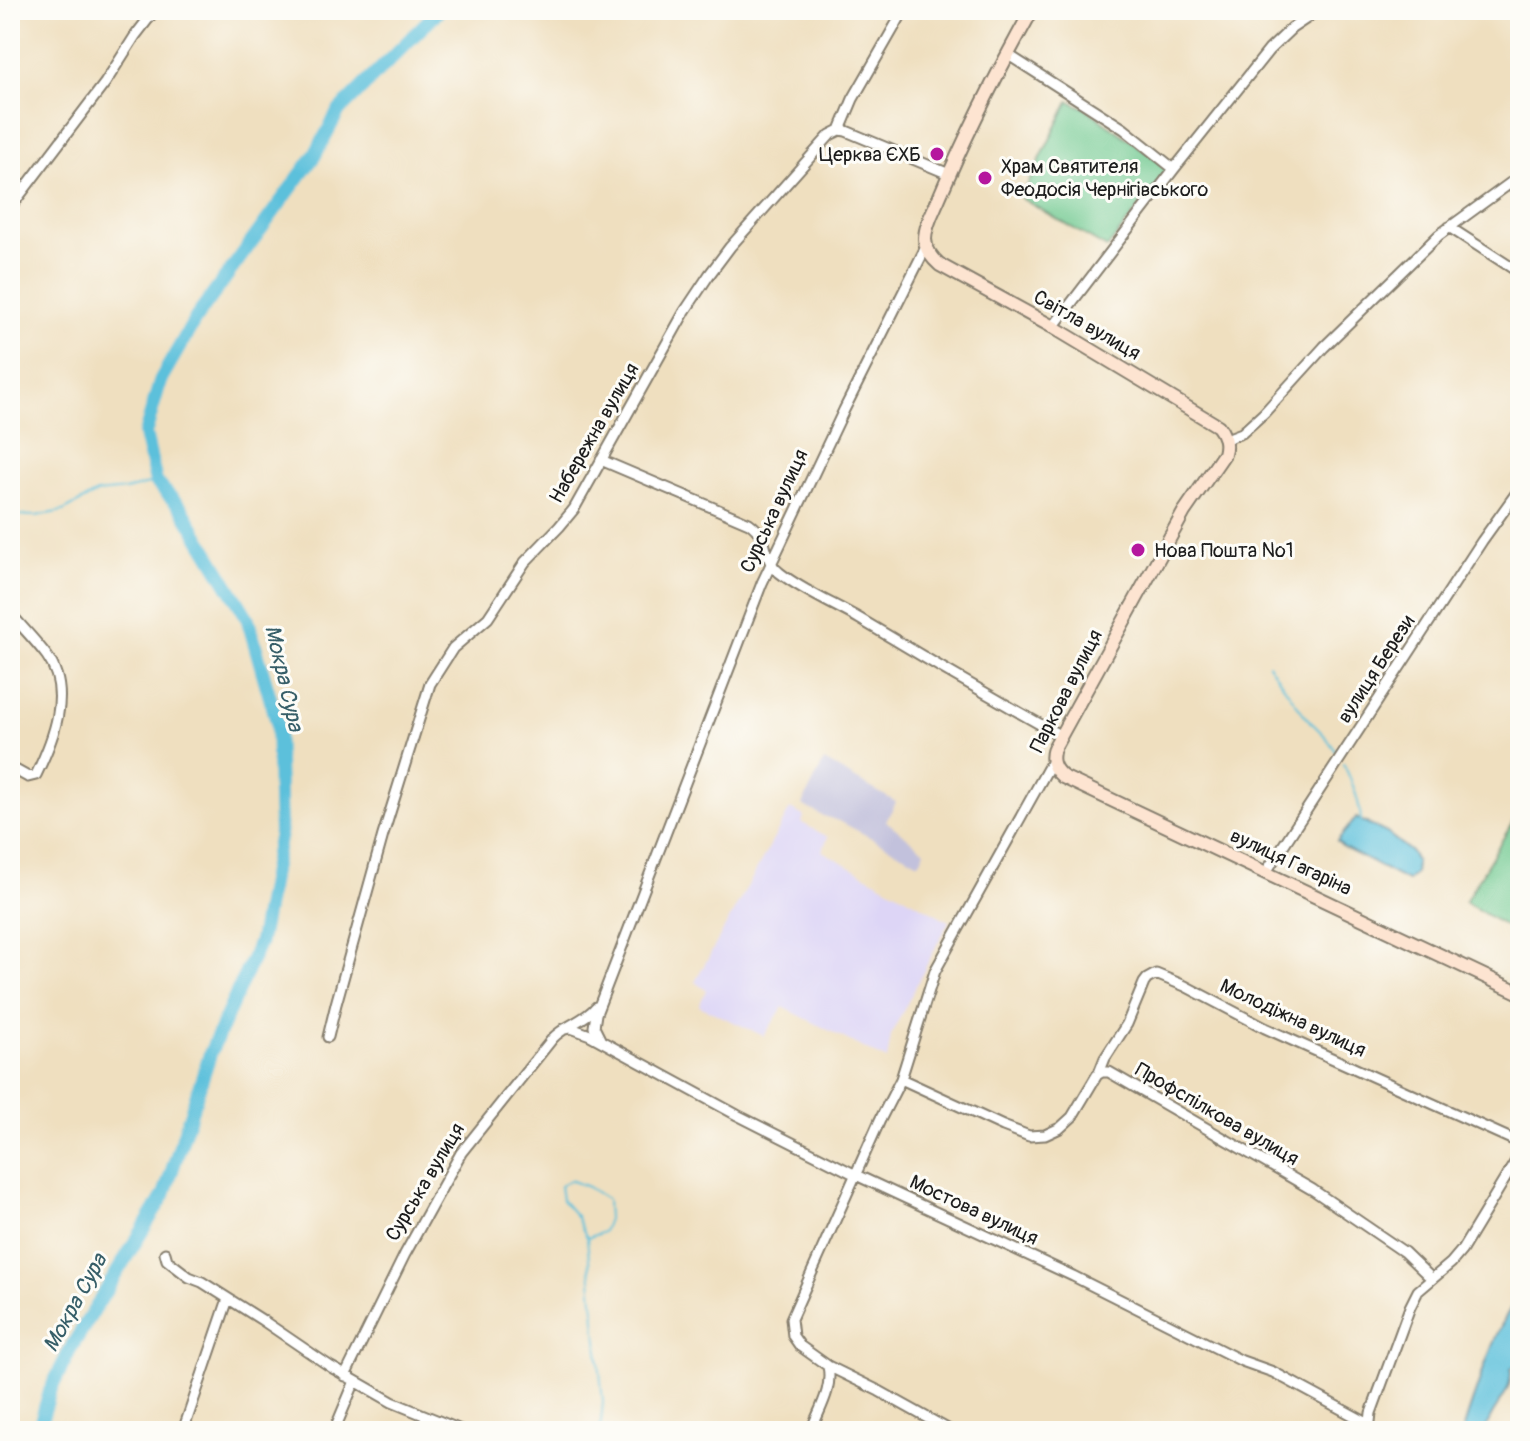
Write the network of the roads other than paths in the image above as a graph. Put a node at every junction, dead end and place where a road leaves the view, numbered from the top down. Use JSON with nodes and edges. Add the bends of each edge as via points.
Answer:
{"nodes":[{"id":1,"x":155,"y":10,"type":"edge"},
{"id":2,"x":904,"y":10,"type":"edge"},
{"id":3,"x":1032,"y":10,"type":"edge"},
{"id":4,"x":1319,"y":10,"type":"edge"},
{"id":5,"x":1007,"y":54,"type":"junction"},
{"id":6,"x":840,"y":130,"type":"junction"},
{"id":7,"x":1174,"y":169,"type":"junction"},
{"id":8,"x":949,"y":174,"type":"junction"},
{"id":9,"x":1520,"y":176,"type":"edge"},
{"id":10,"x":10,"y":208,"type":"edge"},
{"id":11,"x":1449,"y":227,"type":"junction"},
{"id":12,"x":926,"y":247,"type":"junction"},
{"id":13,"x":1520,"y":273,"type":"edge"},
{"id":14,"x":1053,"y":327,"type":"junction"},
{"id":15,"x":1226,"y":439,"type":"junction"},
{"id":16,"x":601,"y":460,"type":"junction"},
{"id":17,"x":1520,"y":488,"type":"edge"},
{"id":18,"x":771,"y":564,"type":"junction"},
{"id":19,"x":10,"y":613,"type":"edge"},
{"id":20,"x":1061,"y":736,"type":"junction"},
{"id":21,"x":1052,"y":761,"type":"junction"},
{"id":22,"x":10,"y":767,"type":"edge"},
{"id":23,"x":1266,"y":872,"type":"junction"},
{"id":24,"x":1520,"y":993,"type":"edge"},
{"id":25,"x":603,"y":999,"type":"junction"},
{"id":26,"x":564,"y":1029,"type":"junction"},
{"id":27,"x":328,"y":1037,"type":"dead end"},
{"id":28,"x":605,"y":1044,"type":"junction"},
{"id":29,"x":1099,"y":1073,"type":"junction"},
{"id":30,"x":901,"y":1079,"type":"junction"},
{"id":31,"x":1520,"y":1143,"type":"edge"},
{"id":32,"x":1520,"y":1154,"type":"edge"},
{"id":33,"x":856,"y":1175,"type":"junction"},
{"id":34,"x":165,"y":1253,"type":"dead end"},
{"id":35,"x":1432,"y":1279,"type":"junction"},
{"id":36,"x":228,"y":1299,"type":"junction"},
{"id":37,"x":828,"y":1366,"type":"junction"},
{"id":38,"x":350,"y":1378,"type":"junction"},
{"id":39,"x":1369,"y":1427,"type":"edge"},
{"id":40,"x":183,"y":1431,"type":"edge"},
{"id":41,"x":334,"y":1431,"type":"edge"},
{"id":42,"x":463,"y":1431,"type":"edge"},
{"id":43,"x":811,"y":1431,"type":"edge"},
{"id":44,"x":951,"y":1431,"type":"edge"}],
"edges":[{"from":1,"to":10,"type":"street"},
{"from":2,"to":6,"type":"street","name":"Набережна вулиця"},
{"from":3,"to":5,"type":"street","name":"Сурська вулиця"},
{"from":4,"to":7,"type":"street","via":[[1269,50]]},
{"from":5,"to":7,"type":"street","via":[[1124,129]]},
{"from":5,"to":8,"type":"street","name":"Сурська вулиця"},
{"from":6,"to":8,"type":"street"},
{"from":6,"to":16,"type":"street","name":"Набережна вулиця","via":[[830,135],[709,275]]},
{"from":7,"to":14,"type":"street"},
{"from":8,"to":12,"type":"street","name":"Сурська вулиця","via":[[926,230]]},
{"from":9,"to":11,"type":"street"},
{"from":11,"to":13,"type":"street"},
{"from":11,"to":15,"type":"street","via":[[1324,347],[1264,413],[1242,433]]},
{"from":12,"to":14,"type":"street","name":"Світла вулиця","via":[[940,265]]},
{"from":12,"to":18,"type":"street","name":"Сурська вулиця"},
{"from":14,"to":15,"type":"street","name":"Світла вулиця","via":[[1218,426]]},
{"from":15,"to":20,"type":"street","name":"Паркова вулиця","via":[[1224,454],[1184,512]]},
{"from":16,"to":18,"type":"street","via":[[749,523],[762,535]]},
{"from":16,"to":27,"type":"street","name":"Набережна вулиця","via":[[574,509],[525,562],[488,618],[453,648],[430,684]]},
{"from":17,"to":23,"type":"street","name":"вулиця Берези"},
{"from":18,"to":20,"type":"street"},
{"from":18,"to":25,"type":"street","name":"Сурська вулиця"},
{"from":19,"to":22,"type":"street","via":[[49,659],[58,682],[59,708],[37,773],[28,777]]},
{"from":20,"to":21,"type":"street","name":"Паркова вулиця"},
{"from":21,"to":23,"type":"street","name":"вулиця Гагаріна","via":[[1063,777]]},
{"from":21,"to":30,"type":"street","name":"Паркова вулиця","via":[[935,971]]},
{"from":23,"to":24,"type":"street","name":"вулиця Гагаріна"},
{"from":25,"to":26,"type":"street","name":"Сурська вулиця","via":[[592,1013]]},
{"from":25,"to":28,"type":"street","name":"Сурська вулиця","via":[[594,1027]]},
{"from":26,"to":28,"type":"street","name":"Мостова вулиця"},
{"from":26,"to":38,"type":"street","name":"Сурська вулиця","via":[[538,1054],[461,1153],[405,1254]]},
{"from":28,"to":33,"type":"street","name":"Мостова вулиця"},
{"from":29,"to":30,"type":"street","via":[[1060,1128],[1029,1136]]},
{"from":29,"to":31,"type":"street","name":"Молодіжна вулиця","via":[[1144,983],[1156,974]]},
{"from":29,"to":35,"type":"street","name":"Профспілкова вулиця","via":[[1112,1073],[1313,1190],[1404,1252]]},
{"from":30,"to":33,"type":"street","name":"Паркова вулиця"},
{"from":32,"to":35,"type":"street","via":[[1462,1250]]},
{"from":33,"to":37,"type":"street","name":"Паркова вулиця","via":[[791,1328],[800,1346]]},
{"from":33,"to":39,"type":"street","name":"Мостова вулиця","via":[[1273,1372]]},
{"from":34,"to":36,"type":"street","via":[[173,1266]]},
{"from":35,"to":39,"type":"street","via":[[1410,1307]]},
{"from":36,"to":38,"type":"street"},
{"from":36,"to":40,"type":"street"},
{"from":37,"to":43,"type":"street","via":[[829,1389]]},
{"from":37,"to":44,"type":"street"},
{"from":38,"to":41,"type":"street","name":"Сурська вулиця"},
{"from":38,"to":42,"type":"street"}]}
